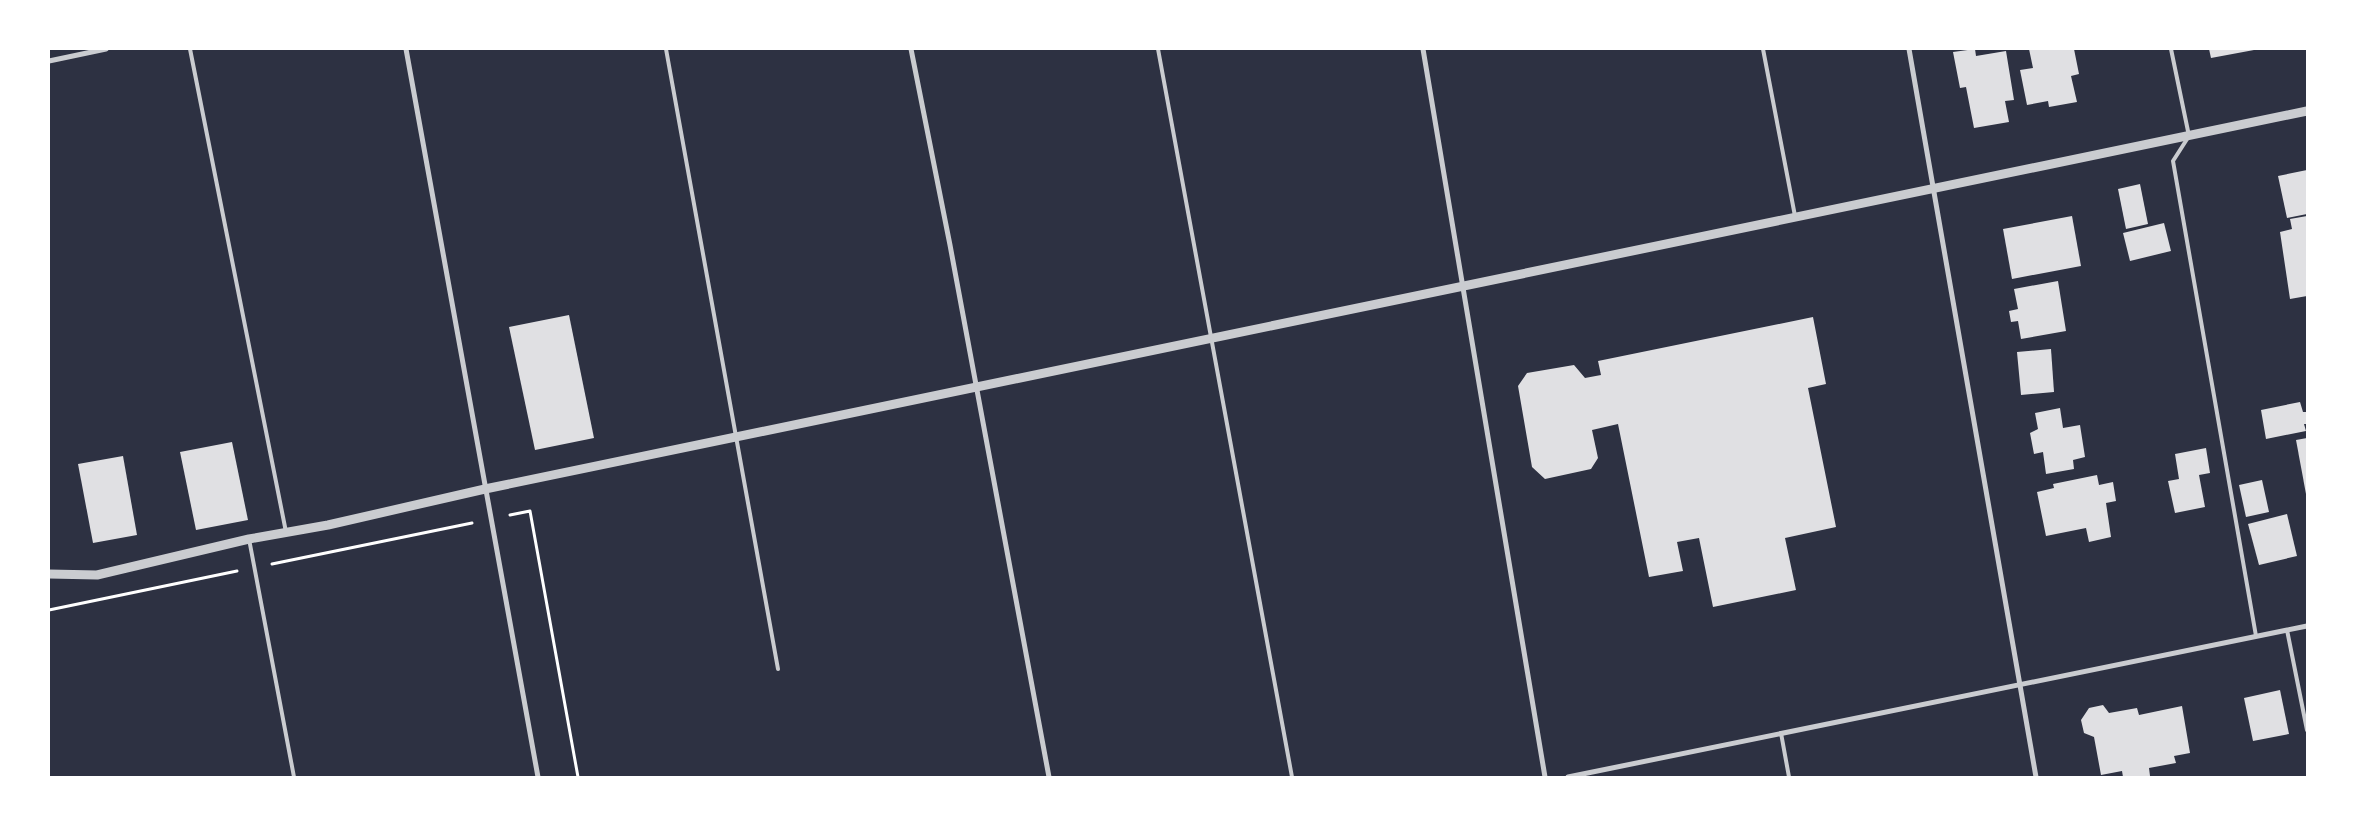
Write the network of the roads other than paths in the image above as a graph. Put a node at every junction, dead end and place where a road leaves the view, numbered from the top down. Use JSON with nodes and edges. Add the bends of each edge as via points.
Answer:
{"nodes":[{"id":1,"x":106,"y":49,"type":"edge"},
{"id":2,"x":190,"y":49,"type":"edge"},
{"id":3,"x":406,"y":49,"type":"edge"},
{"id":4,"x":666,"y":49,"type":"edge"},
{"id":5,"x":911,"y":49,"type":"edge"},
{"id":6,"x":1158,"y":49,"type":"edge"},
{"id":7,"x":1423,"y":49,"type":"edge"},
{"id":8,"x":1763,"y":49,"type":"edge"},
{"id":9,"x":1909,"y":49,"type":"edge"},
{"id":10,"x":2172,"y":49,"type":"edge"},
{"id":11,"x":49,"y":61,"type":"edge"},
{"id":12,"x":2307,"y":111,"type":"edge"},
{"id":13,"x":2189,"y":136,"type":"junction"},
{"id":14,"x":1934,"y":189,"type":"junction"},
{"id":15,"x":1796,"y":218,"type":"junction"},
{"id":16,"x":1463,"y":286,"type":"junction"},
{"id":17,"x":1212,"y":338,"type":"junction"},
{"id":18,"x":977,"y":386,"type":"junction"},
{"id":19,"x":737,"y":436,"type":"junction"},
{"id":20,"x":485,"y":489,"type":"junction"},
{"id":21,"x":287,"y":533,"type":"junction"},
{"id":22,"x":249,"y":539,"type":"junction"},
{"id":23,"x":49,"y":574,"type":"edge"},
{"id":24,"x":2307,"y":626,"type":"edge"},
{"id":25,"x":2287,"y":630,"type":"junction"},
{"id":26,"x":2256,"y":636,"type":"junction"},
{"id":27,"x":778,"y":669,"type":"dead end"},
{"id":28,"x":2020,"y":684,"type":"junction"},
{"id":29,"x":2307,"y":730,"type":"edge"},
{"id":30,"x":1781,"y":733,"type":"junction"},
{"id":31,"x":294,"y":777,"type":"edge"},
{"id":32,"x":538,"y":777,"type":"edge"},
{"id":33,"x":1049,"y":777,"type":"edge"},
{"id":34,"x":1292,"y":777,"type":"edge"},
{"id":35,"x":1545,"y":777,"type":"edge"},
{"id":36,"x":1568,"y":777,"type":"edge"},
{"id":37,"x":1789,"y":777,"type":"edge"},
{"id":38,"x":2036,"y":777,"type":"edge"}],
"edges":[{"from":1,"to":11,"type":"street"},
{"from":2,"to":21,"type":"lane"},
{"from":3,"to":20,"type":"street"},
{"from":4,"to":19,"type":"lane"},
{"from":5,"to":18,"type":"street"},
{"from":6,"to":17,"type":"lane"},
{"from":7,"to":16,"type":"street"},
{"from":8,"to":15,"type":"lane"},
{"from":9,"to":14,"type":"street"},
{"from":10,"to":13,"type":"lane"},
{"from":12,"to":13,"type":"street"},
{"from":13,"to":14,"type":"street"},
{"from":13,"to":26,"type":"lane","via":[[2173,161]]},
{"from":14,"to":15,"type":"street"},
{"from":14,"to":28,"type":"street"},
{"from":15,"to":16,"type":"street"},
{"from":16,"to":17,"type":"street"},
{"from":16,"to":35,"type":"street"},
{"from":17,"to":18,"type":"street"},
{"from":17,"to":34,"type":"lane"},
{"from":18,"to":19,"type":"street"},
{"from":18,"to":33,"type":"street"},
{"from":19,"to":20,"type":"street"},
{"from":19,"to":27,"type":"lane"},
{"from":20,"to":21,"type":"street"},
{"from":20,"to":32,"type":"street"},
{"from":21,"to":22,"type":"street"},
{"from":22,"to":23,"type":"street","via":[[97,575]]},
{"from":22,"to":31,"type":"lane"},
{"from":24,"to":25,"type":"street"},
{"from":25,"to":26,"type":"street"},
{"from":25,"to":29,"type":"lane"},
{"from":26,"to":28,"type":"street"},
{"from":28,"to":30,"type":"street"},
{"from":28,"to":38,"type":"street"},
{"from":30,"to":36,"type":"street"},
{"from":30,"to":37,"type":"lane"}]}
